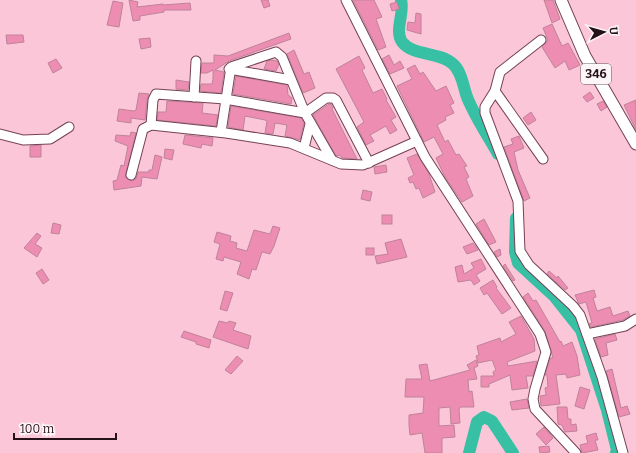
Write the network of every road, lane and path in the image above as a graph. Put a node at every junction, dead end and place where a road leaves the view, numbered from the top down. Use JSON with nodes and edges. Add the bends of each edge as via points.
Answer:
{"nodes":[{"id":1,"x":346,"y":0,"type":"edge"},
{"id":2,"x":561,"y":0,"type":"edge"},
{"id":3,"x":541,"y":40,"type":"dead end"},
{"id":4,"x":196,"y":60,"type":"dead end"},
{"id":5,"x":229,"y":69,"type":"junction"},
{"id":6,"x":291,"y":80,"type":"junction"},
{"id":7,"x":496,"y":91,"type":"junction"},
{"id":8,"x":194,"y":97,"type":"junction"},
{"id":9,"x":225,"y":99,"type":"junction"},
{"id":10,"x":305,"y":113,"type":"junction"},
{"id":11,"x":151,"y":124,"type":"junction"},
{"id":12,"x":310,"y":124,"type":"junction"},
{"id":13,"x":69,"y":127,"type":"dead end"},
{"id":14,"x":221,"y":132,"type":"junction"},
{"id":15,"x":0,"y":134,"type":"edge"},
{"id":16,"x":417,"y":141,"type":"junction"},
{"id":17,"x":636,"y":144,"type":"edge"},
{"id":18,"x":304,"y":148,"type":"junction"},
{"id":19,"x":543,"y":159,"type":"dead end"},
{"id":20,"x":332,"y":160,"type":"junction"},
{"id":21,"x":369,"y":163,"type":"junction"},
{"id":22,"x":131,"y":175,"type":"dead end"},
{"id":23,"x":636,"y":319,"type":"edge"},
{"id":24,"x":587,"y":334,"type":"junction"},
{"id":25,"x":576,"y":453,"type":"edge"},
{"id":26,"x":623,"y":453,"type":"edge"}],
"edges":[{"from":1,"to":16,"type":"street"},
{"from":2,"to":17,"type":"main road","number":"346","via":[[585,56]]},
{"from":3,"to":7,"type":"street","via":[[500,72]]},
{"from":4,"to":8,"type":"street"},
{"from":5,"to":6,"type":"street"},
{"from":5,"to":6,"type":"street","via":[[232,65],[276,52],[282,57]]},
{"from":5,"to":9,"type":"street"},
{"from":6,"to":10,"type":"street"},
{"from":7,"to":19,"type":"street"},
{"from":7,"to":24,"type":"street","via":[[485,107],[485,113],[518,201],[520,251],[529,265],[573,306],[580,315]]},
{"from":8,"to":9,"type":"street"},
{"from":8,"to":11,"type":"street","via":[[155,95]]},
{"from":9,"to":10,"type":"street"},
{"from":9,"to":14,"type":"street"},
{"from":10,"to":12,"type":"street"},
{"from":10,"to":21,"type":"street","via":[[326,98],[336,100]]},
{"from":11,"to":14,"type":"street"},
{"from":11,"to":22,"type":"street","via":[[144,126]]},
{"from":12,"to":18,"type":"street"},
{"from":12,"to":20,"type":"street"},
{"from":13,"to":15,"type":"street","via":[[50,139],[23,140]]},
{"from":14,"to":18,"type":"street","via":[[290,143]]},
{"from":16,"to":21,"type":"street"},
{"from":16,"to":25,"type":"street","via":[[540,334],[546,352],[535,389],[535,409]]},
{"from":18,"to":20,"type":"street"},
{"from":20,"to":21,"type":"street","via":[[341,164]]},
{"from":23,"to":24,"type":"street","via":[[625,326]]},
{"from":24,"to":26,"type":"street"}]}
